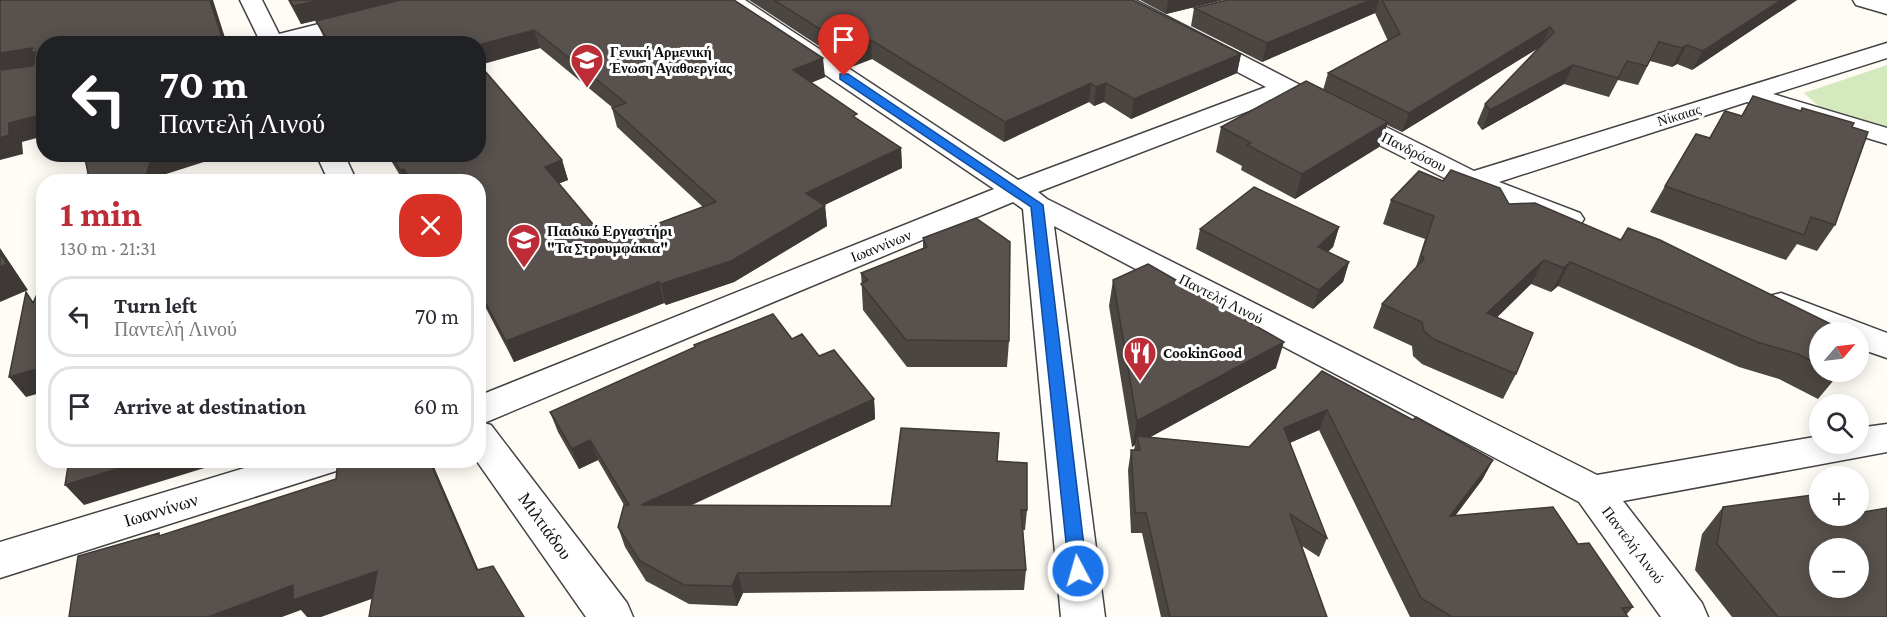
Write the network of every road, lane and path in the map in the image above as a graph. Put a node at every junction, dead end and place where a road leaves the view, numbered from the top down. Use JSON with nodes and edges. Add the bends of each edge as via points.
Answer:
{"nodes":[{"id":1,"x":251,"y":0,"type":"edge"},
{"id":2,"x":440,"y":0,"type":"edge"},
{"id":3,"x":730,"y":0,"type":"edge"},
{"id":4,"x":1118,"y":0,"type":"edge"},
{"id":5,"x":1864,"y":0,"type":"edge"},
{"id":6,"x":1887,"y":7,"type":"edge"},
{"id":7,"x":1196,"y":15,"type":"edge"},
{"id":8,"x":1164,"y":23,"type":"junction"},
{"id":9,"x":267,"y":36,"type":"edge"},
{"id":10,"x":298,"y":36,"type":"edge"},
{"id":11,"x":1887,"y":50,"type":"edge"},
{"id":12,"x":1286,"y":87,"type":"junction"},
{"id":13,"x":1746,"y":94,"type":"junction"},
{"id":14,"x":1887,"y":135,"type":"edge"},
{"id":15,"x":1472,"y":181,"type":"junction"},
{"id":16,"x":1026,"y":198,"type":"junction"},
{"id":17,"x":1592,"y":229,"type":"edge"},
{"id":18,"x":1756,"y":294,"type":"edge"},
{"id":19,"x":1827,"y":322,"type":"edge"},
{"id":20,"x":1869,"y":339,"type":"edge"},
{"id":21,"x":1887,"y":346,"type":"edge"},
{"id":22,"x":486,"y":408,"type":"edge"},
{"id":23,"x":1887,"y":438,"type":"edge"},
{"id":24,"x":1869,"y":442,"type":"edge"},
{"id":25,"x":486,"y":446,"type":"edge"},
{"id":26,"x":1809,"y":453,"type":"edge"},
{"id":27,"x":296,"y":468,"type":"edge"},
{"id":28,"x":1593,"y":491,"type":"junction"},
{"id":29,"x":0,"y":560,"type":"edge"},
{"id":30,"x":611,"y":617,"type":"edge"},
{"id":31,"x":1083,"y":617,"type":"edge"},
{"id":32,"x":1686,"y":617,"type":"edge"}],
"edges":[{"from":1,"to":9,"type":"street"},
{"from":2,"to":10,"type":"street"},
{"from":3,"to":16,"type":"street","name":"Παντελή Λινού"},
{"from":4,"to":8,"type":"street","name":"Πανδρόσου"},
{"from":5,"to":6,"type":"street"},
{"from":7,"to":8,"type":"street"},
{"from":8,"to":12,"type":"street","name":"Πανδρόσου"},
{"from":11,"to":13,"type":"street","name":"Νίκαιας"},
{"from":12,"to":15,"type":"street","name":"Πανδρόσου"},
{"from":12,"to":16,"type":"street","name":"Ιωαννίνων"},
{"from":13,"to":14,"type":"street"},
{"from":13,"to":15,"type":"street","name":"Νίκαιας"},
{"from":15,"to":17,"type":"street","name":"Πανδρόσου"},
{"from":16,"to":22,"type":"street","name":"Ιωαννίνων"},
{"from":16,"to":28,"type":"street","name":"Παντελή Λινού"},
{"from":16,"to":31,"type":"street"},
{"from":18,"to":19,"type":"street"},
{"from":20,"to":21,"type":"street"},
{"from":23,"to":24,"type":"street"},
{"from":25,"to":30,"type":"street","name":"Μιλτιάδου"},
{"from":26,"to":28,"type":"street"},
{"from":27,"to":29,"type":"street","name":"Ιωαννίνων"},
{"from":28,"to":32,"type":"street","name":"Παντελή Λινού"}]}
